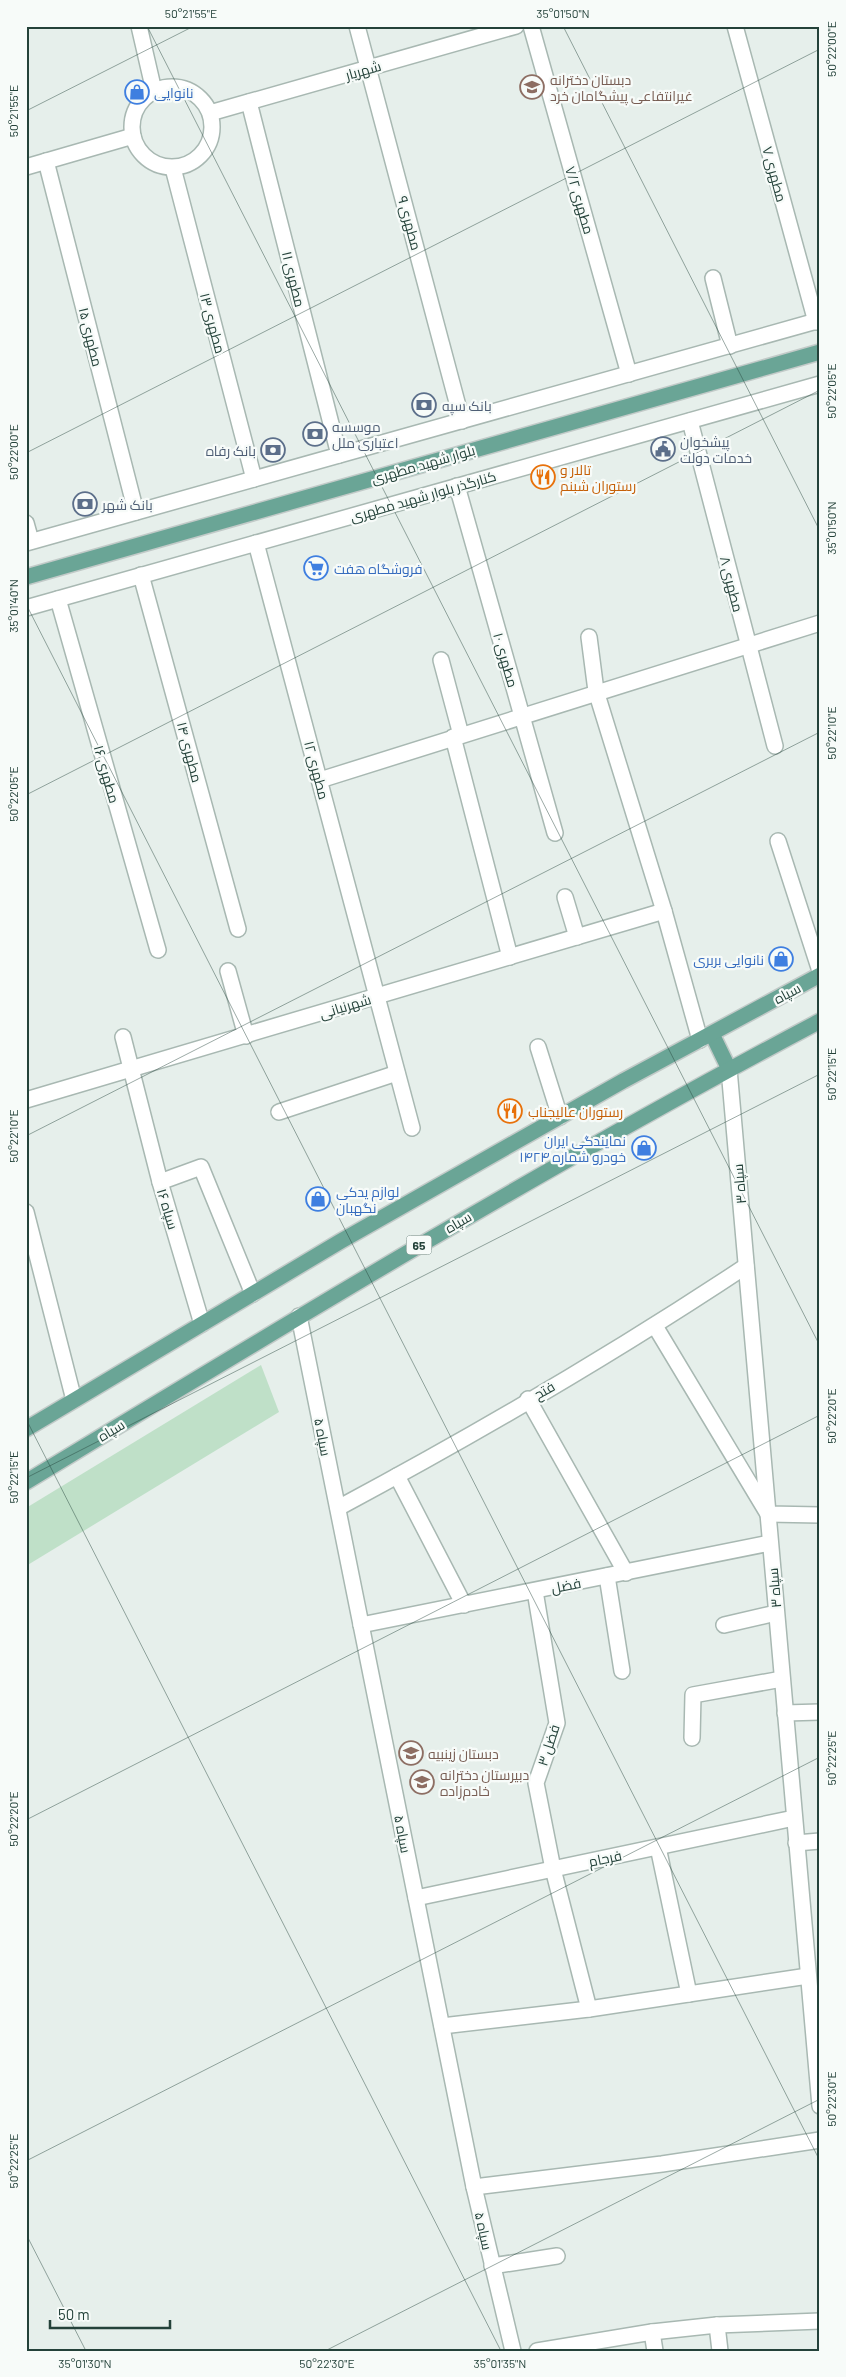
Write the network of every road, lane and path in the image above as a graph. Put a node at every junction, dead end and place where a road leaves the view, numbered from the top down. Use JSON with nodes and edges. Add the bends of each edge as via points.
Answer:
{"nodes":[{"id":1,"x":139,"y":26,"type":"edge"},
{"id":2,"x":357,"y":26,"type":"edge"},
{"id":3,"x":516,"y":26,"type":"edge"},
{"id":4,"x":530,"y":26,"type":"edge"},
{"id":5,"x":735,"y":26,"type":"edge"},
{"id":6,"x":369,"y":68,"type":"junction"},
{"id":7,"x":154,"y":91,"type":"junction"},
{"id":8,"x":249,"y":102,"type":"junction"},
{"id":9,"x":210,"y":113,"type":"junction"},
{"id":10,"x":133,"y":136,"type":"junction"},
{"id":11,"x":46,"y":161,"type":"junction"},
{"id":12,"x":26,"y":167,"type":"edge"},
{"id":13,"x":172,"y":168,"type":"junction"},
{"id":14,"x":713,"y":278,"type":"dead end"},
{"id":15,"x":818,"y":321,"type":"edge"},
{"id":16,"x":730,"y":346,"type":"junction"},
{"id":17,"x":820,"y":352,"type":"edge"},
{"id":18,"x":629,"y":374,"type":"junction"},
{"id":19,"x":820,"y":384,"type":"edge"},
{"id":20,"x":690,"y":420,"type":"junction"},
{"id":21,"x":462,"y":421,"type":"junction"},
{"id":22,"x":339,"y":455,"type":"junction"},
{"id":23,"x":254,"y":479,"type":"junction"},
{"id":24,"x":457,"y":486,"type":"junction"},
{"id":25,"x":136,"y":512,"type":"junction"},
{"id":26,"x":26,"y":523,"type":"edge"},
{"id":27,"x":29,"y":542,"type":"edge"},
{"id":28,"x":256,"y":543,"type":"junction"},
{"id":29,"x":141,"y":575,"type":"junction"},
{"id":30,"x":26,"y":577,"type":"edge"},
{"id":31,"x":58,"y":599,"type":"junction"},
{"id":32,"x":26,"y":608,"type":"edge"},
{"id":33,"x":820,"y":623,"type":"edge"},
{"id":34,"x":590,"y":637,"type":"dead end"},
{"id":35,"x":748,"y":645,"type":"junction"},
{"id":36,"x":441,"y":660,"type":"dead end"},
{"id":37,"x":596,"y":691,"type":"junction"},
{"id":38,"x":522,"y":716,"type":"junction"},
{"id":39,"x":457,"y":736,"type":"junction"},
{"id":40,"x":775,"y":746,"type":"dead end"},
{"id":41,"x":320,"y":780,"type":"junction"},
{"id":42,"x":555,"y":833,"type":"dead end"},
{"id":43,"x":778,"y":841,"type":"dead end"},
{"id":44,"x":565,"y":897,"type":"dead end"},
{"id":45,"x":664,"y":911,"type":"junction"},
{"id":46,"x":238,"y":929,"type":"dead end"},
{"id":47,"x":577,"y":937,"type":"junction"},
{"id":48,"x":158,"y":950,"type":"dead end"},
{"id":49,"x":510,"y":957,"type":"junction"},
{"id":50,"x":228,"y":971,"type":"dead end"},
{"id":51,"x":820,"y":971,"type":"edge"},
{"id":52,"x":820,"y":976,"type":"edge"},
{"id":53,"x":378,"y":996,"type":"junction"},
{"id":54,"x":820,"y":1021,"type":"edge"},
{"id":55,"x":246,"y":1036,"type":"junction"},
{"id":56,"x":123,"y":1037,"type":"dead end"},
{"id":57,"x":706,"y":1037,"type":"junction"},
{"id":58,"x":538,"y":1047,"type":"dead end"},
{"id":59,"x":729,"y":1069,"type":"junction"},
{"id":60,"x":132,"y":1070,"type":"junction"},
{"id":61,"x":397,"y":1073,"type":"junction"},
{"id":62,"x":26,"y":1100,"type":"edge"},
{"id":63,"x":279,"y":1112,"type":"dead end"},
{"id":64,"x":560,"y":1117,"type":"junction"},
{"id":65,"x":412,"y":1128,"type":"dead end"},
{"id":66,"x":160,"y":1182,"type":"junction"},
{"id":67,"x":26,"y":1212,"type":"edge"},
{"id":68,"x":31,"y":1245,"type":"edge"},
{"id":69,"x":746,"y":1266,"type":"junction"},
{"id":70,"x":252,"y":1294,"type":"junction"},
{"id":71,"x":299,"y":1316,"type":"junction"},
{"id":72,"x":202,"y":1324,"type":"junction"},
{"id":73,"x":655,"y":1326,"type":"junction"},
{"id":74,"x":528,"y":1399,"type":"junction"},
{"id":75,"x":74,"y":1400,"type":"junction"},
{"id":76,"x":26,"y":1429,"type":"edge"},
{"id":77,"x":397,"y":1476,"type":"junction"},
{"id":78,"x":26,"y":1482,"type":"edge"},
{"id":79,"x":338,"y":1508,"type":"junction"},
{"id":80,"x":768,"y":1514,"type":"junction"},
{"id":81,"x":820,"y":1515,"type":"edge"},
{"id":82,"x":770,"y":1543,"type":"junction"},
{"id":83,"x":626,"y":1573,"type":"junction"},
{"id":84,"x":607,"y":1576,"type":"junction"},
{"id":85,"x":535,"y":1591,"type":"junction"},
{"id":86,"x":464,"y":1605,"type":"junction"},
{"id":87,"x":776,"y":1612,"type":"junction"},
{"id":88,"x":724,"y":1625,"type":"dead end"},
{"id":89,"x":361,"y":1626,"type":"junction"},
{"id":90,"x":622,"y":1671,"type":"dead end"},
{"id":91,"x":782,"y":1679,"type":"junction"},
{"id":92,"x":820,"y":1712,"type":"edge"},
{"id":93,"x":785,"y":1714,"type":"junction"},
{"id":94,"x":692,"y":1738,"type":"dead end"},
{"id":95,"x":794,"y":1818,"type":"junction"},
{"id":96,"x":820,"y":1841,"type":"edge"},
{"id":97,"x":796,"y":1843,"type":"junction"},
{"id":98,"x":658,"y":1847,"type":"junction"},
{"id":99,"x":553,"y":1869,"type":"junction"},
{"id":100,"x":416,"y":1898,"type":"junction"},
{"id":101,"x":808,"y":1976,"type":"junction"},
{"id":102,"x":689,"y":1994,"type":"junction"},
{"id":103,"x":588,"y":2009,"type":"junction"},
{"id":104,"x":442,"y":2026,"type":"junction"},
{"id":105,"x":818,"y":2059,"type":"edge"},
{"id":106,"x":820,"y":2106,"type":"edge"},
{"id":107,"x":820,"y":2140,"type":"edge"},
{"id":108,"x":474,"y":2187,"type":"junction"},
{"id":109,"x":557,"y":2256,"type":"dead end"},
{"id":110,"x":492,"y":2266,"type":"junction"},
{"id":111,"x":820,"y":2321,"type":"edge"},
{"id":112,"x":717,"y":2325,"type":"junction"},
{"id":113,"x":652,"y":2332,"type":"junction"},
{"id":114,"x":513,"y":2351,"type":"edge"},
{"id":115,"x":537,"y":2351,"type":"edge"},
{"id":116,"x":655,"y":2351,"type":"edge"},
{"id":117,"x":720,"y":2351,"type":"edge"}],
"edges":[{"from":1,"to":7,"type":"street"},
{"from":2,"to":6,"type":"street","name":"مطهری ۹"},
{"from":3,"to":6,"type":"street","name":"شهریار"},
{"from":4,"to":18,"type":"street","name":"مطهری ۷/۲"},
{"from":5,"to":15,"type":"street","name":"مطهری ۷"},
{"from":6,"to":8,"type":"street","name":"شهریار"},
{"from":6,"to":21,"type":"street","name":"مطهری ۹"},
{"from":7,"to":9,"type":"street","via":[[176,87],[190,91],[202,100]]},
{"from":7,"to":10,"type":"street","via":[[137,107],[132,121]]},
{"from":8,"to":9,"type":"street","name":"شهریار"},
{"from":8,"to":22,"type":"street","name":"مطهری ۱۱"},
{"from":9,"to":13,"type":"street","via":[[212,134],[203,153],[193,162]]},
{"from":10,"to":11,"type":"street"},
{"from":10,"to":13,"type":"street","via":[[137,147],[148,159]]},
{"from":11,"to":12,"type":"street"},
{"from":11,"to":25,"type":"street","name":"مطهری ۱۵"},
{"from":13,"to":23,"type":"street","name":"مطهری ۱۳"},
{"from":14,"to":16,"type":"street"},
{"from":15,"to":16,"type":"street"},
{"from":16,"to":18,"type":"street"},
{"from":17,"to":30,"type":"main road","name":"بلوار شهید مطهری"},
{"from":18,"to":21,"type":"street"},
{"from":19,"to":20,"type":"street","name":"کنارگذر بلوار شهید مطهری"},
{"from":20,"to":24,"type":"street","name":"کنارگذر بلوار شهید مطهری"},
{"from":20,"to":35,"type":"street","name":"مطهری ۸"},
{"from":21,"to":22,"type":"street"},
{"from":22,"to":23,"type":"street"},
{"from":23,"to":25,"type":"street"},
{"from":24,"to":28,"type":"street","name":"کنارگذر بلوار شهید مطهری"},
{"from":24,"to":38,"type":"street","name":"مطهری ۱۰"},
{"from":25,"to":27,"type":"street"},
{"from":26,"to":27,"type":"street"},
{"from":28,"to":29,"type":"street","name":"کنارگذر بلوار شهید مطهری"},
{"from":28,"to":41,"type":"street","name":"مطهری ۱۲"},
{"from":29,"to":31,"type":"street","name":"کنارگذر بلوار شهید مطهری"},
{"from":29,"to":46,"type":"street","name":"مطهری ۱۴"},
{"from":31,"to":32,"type":"street","name":"کنارگذر بلوار شهید مطهری"},
{"from":31,"to":48,"type":"street","name":"مطهری ۱۶"},
{"from":33,"to":35,"type":"street"},
{"from":34,"to":37,"type":"street"},
{"from":35,"to":37,"type":"street"},
{"from":35,"to":40,"type":"street","name":"مطهری ۸"},
{"from":36,"to":39,"type":"street"},
{"from":37,"to":38,"type":"street"},
{"from":37,"to":45,"type":"street"},
{"from":38,"to":39,"type":"street"},
{"from":38,"to":42,"type":"street","name":"مطهری ۱۰"},
{"from":39,"to":41,"type":"street"},
{"from":39,"to":49,"type":"street"},
{"from":41,"to":53,"type":"street","name":"مطهری ۱۲"},
{"from":43,"to":51,"type":"street"},
{"from":44,"to":47,"type":"street"},
{"from":45,"to":47,"type":"street","name":"شهرنیانی"},
{"from":45,"to":57,"type":"street"},
{"from":47,"to":49,"type":"street","name":"شهرنیانی"},
{"from":49,"to":53,"type":"street","name":"شهرنیانی"},
{"from":50,"to":55,"type":"street"},
{"from":52,"to":57,"type":"main road","name":"سپاه"},
{"from":53,"to":55,"type":"street","name":"شهرنیانی"},
{"from":53,"to":61,"type":"street","name":"مطهری ۱۲"},
{"from":54,"to":59,"type":"main road","name":"سپاه","number":"65"},
{"from":55,"to":60,"type":"street","name":"شهرنیانی"},
{"from":56,"to":60,"type":"street","name":"سپاه ۱۶"},
{"from":57,"to":59,"type":"main road"},
{"from":57,"to":64,"type":"main road","name":"سپاه"},
{"from":58,"to":64,"type":"street"},
{"from":59,"to":69,"type":"street","name":"سپاه ۳"},
{"from":59,"to":71,"type":"main road","name":"سپاه","number":"65"},
{"from":60,"to":62,"type":"street","name":"شهرنیانی"},
{"from":60,"to":66,"type":"street","name":"سپاه ۱۶"},
{"from":61,"to":63,"type":"street"},
{"from":61,"to":65,"type":"street","name":"مطهری ۱۲"},
{"from":64,"to":70,"type":"main road","name":"سپاه"},
{"from":66,"to":70,"type":"street","via":[[200,1168]]},
{"from":66,"to":72,"type":"street","name":"سپاه ۱۶"},
{"from":67,"to":68,"type":"street"},
{"from":68,"to":75,"type":"street"},
{"from":69,"to":73,"type":"street","name":"فتح"},
{"from":69,"to":80,"type":"street","name":"سپاه ۳"},
{"from":70,"to":72,"type":"main road","name":"سپاه"},
{"from":71,"to":78,"type":"main road","name":"سپاه","number":"65"},
{"from":71,"to":79,"type":"street","name":"سپاه ۵"},
{"from":72,"to":75,"type":"main road","name":"سپاه"},
{"from":73,"to":74,"type":"street","name":"فتح"},
{"from":73,"to":80,"type":"street"},
{"from":74,"to":77,"type":"street","name":"فتح"},
{"from":74,"to":83,"type":"street"},
{"from":75,"to":76,"type":"main road","name":"سپاه"},
{"from":77,"to":79,"type":"street","name":"فتح"},
{"from":77,"to":86,"type":"street"},
{"from":79,"to":89,"type":"street","name":"سپاه ۵"},
{"from":80,"to":81,"type":"street"},
{"from":80,"to":82,"type":"street","name":"سپاه ۳"},
{"from":82,"to":83,"type":"street","name":"فضل"},
{"from":82,"to":87,"type":"street","name":"سپاه ۳"},
{"from":83,"to":84,"type":"street","name":"فضل"},
{"from":84,"to":85,"type":"street","name":"فضل"},
{"from":84,"to":90,"type":"street"},
{"from":85,"to":86,"type":"street","name":"فضل"},
{"from":85,"to":99,"type":"street","name":"فضل ۳","via":[[558,1723],[536,1783]]},
{"from":86,"to":89,"type":"street","name":"فضل"},
{"from":87,"to":88,"type":"street"},
{"from":87,"to":91,"type":"street","name":"سپاه ۳"},
{"from":89,"to":100,"type":"street","name":"سپاه ۵"},
{"from":91,"to":93,"type":"street","name":"سپاه ۳"},
{"from":91,"to":94,"type":"street","via":[[693,1695]]},
{"from":92,"to":93,"type":"street"},
{"from":93,"to":95,"type":"street","name":"سپاه ۳"},
{"from":95,"to":97,"type":"street","name":"سپاه ۳"},
{"from":95,"to":98,"type":"street","name":"فرجام"},
{"from":96,"to":97,"type":"street"},
{"from":97,"to":101,"type":"street","name":"سپاه ۳"},
{"from":98,"to":99,"type":"street","name":"فرجام"},
{"from":98,"to":102,"type":"street"},
{"from":99,"to":100,"type":"street","name":"فرجام"},
{"from":99,"to":103,"type":"street","name":"فضل ۳"},
{"from":100,"to":104,"type":"street","name":"سپاه ۵"},
{"from":101,"to":102,"type":"street"},
{"from":101,"to":105,"type":"street","name":"سپاه ۳"},
{"from":102,"to":103,"type":"street"},
{"from":103,"to":104,"type":"street"},
{"from":104,"to":108,"type":"street","name":"سپاه ۵"},
{"from":105,"to":106,"type":"street","name":"سپاه ۳"},
{"from":107,"to":108,"type":"street","via":[[662,2164]]},
{"from":108,"to":110,"type":"street","name":"سپاه ۵"},
{"from":109,"to":110,"type":"street"},
{"from":110,"to":114,"type":"street","name":"سپاه ۵"},
{"from":111,"to":112,"type":"street"},
{"from":112,"to":113,"type":"street"},
{"from":112,"to":117,"type":"street"},
{"from":113,"to":115,"type":"street"},
{"from":113,"to":116,"type":"street"}]}
